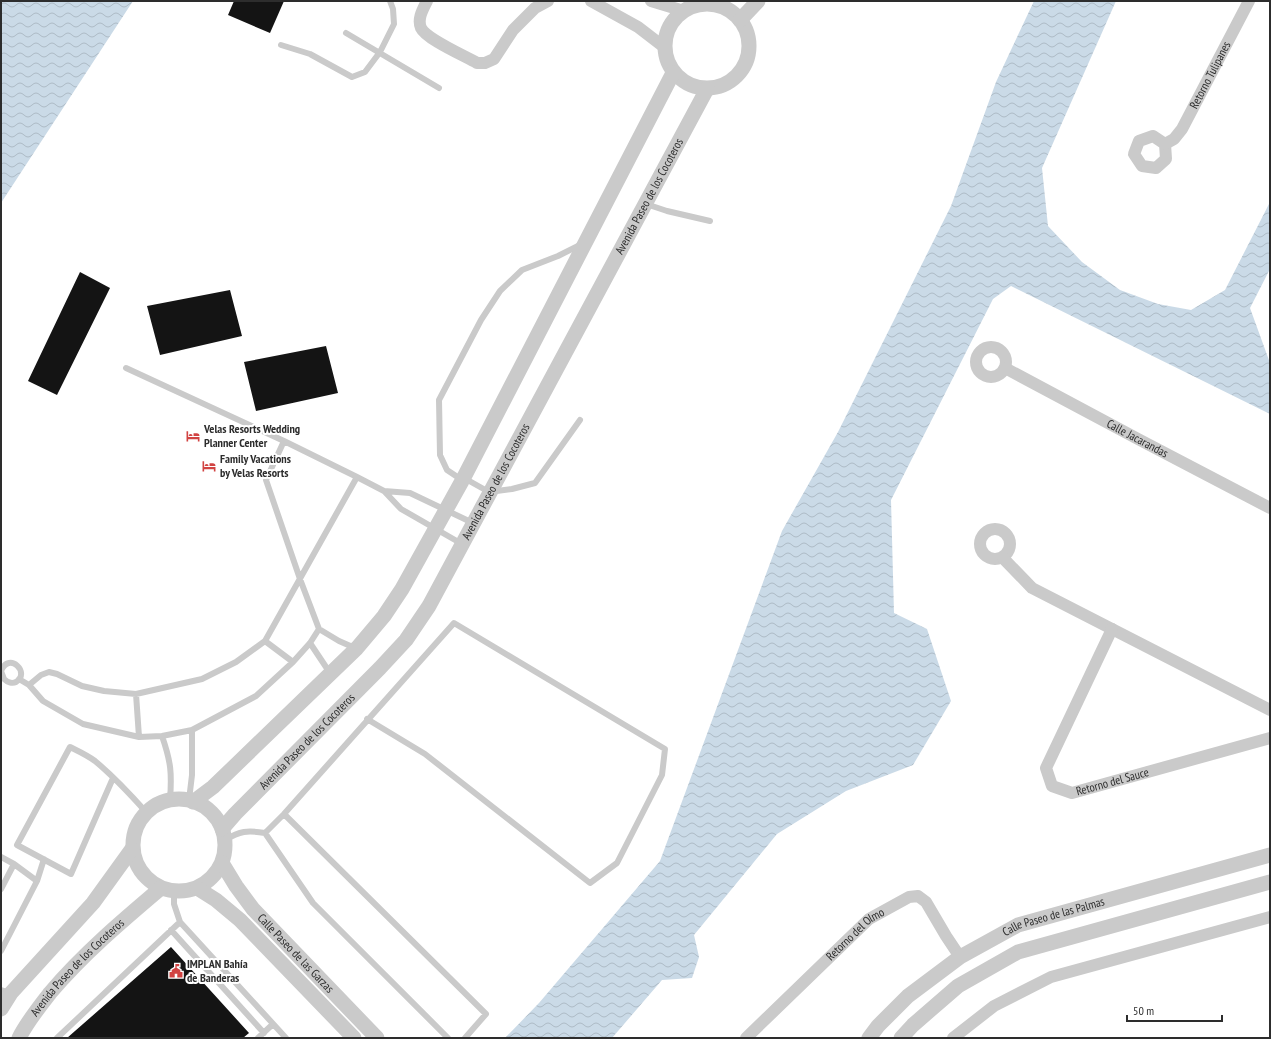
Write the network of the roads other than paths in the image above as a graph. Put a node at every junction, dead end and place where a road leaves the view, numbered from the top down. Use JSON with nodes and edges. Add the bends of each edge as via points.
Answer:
{"nodes":[{"id":1,"x":390,"y":1,"type":"edge"},
{"id":2,"x":427,"y":1,"type":"edge"},
{"id":3,"x":548,"y":1,"type":"edge"},
{"id":4,"x":591,"y":1,"type":"edge"},
{"id":5,"x":651,"y":1,"type":"edge"},
{"id":6,"x":758,"y":1,"type":"edge"},
{"id":7,"x":1249,"y":1,"type":"edge"},
{"id":8,"x":706,"y":2,"type":"edge"},
{"id":9,"x":684,"y":11,"type":"junction"},
{"id":10,"x":740,"y":20,"type":"junction"},
{"id":11,"x":346,"y":33,"type":"dead end"},
{"id":12,"x":281,"y":45,"type":"dead end"},
{"id":13,"x":664,"y":47,"type":"junction"},
{"id":14,"x":380,"y":52,"type":"junction"},
{"id":15,"x":673,"y":73,"type":"junction"},
{"id":16,"x":439,"y":88,"type":"dead end"},
{"id":17,"x":706,"y":89,"type":"junction"},
{"id":18,"x":1165,"y":144,"type":"dead end"},
{"id":19,"x":645,"y":203,"type":"junction"},
{"id":20,"x":710,"y":221,"type":"dead end"},
{"id":21,"x":585,"y":243,"type":"junction"},
{"id":22,"x":126,"y":368,"type":"dead end"},
{"id":23,"x":1005,"y":368,"type":"dead end"},
{"id":24,"x":580,"y":420,"type":"dead end"},
{"id":25,"x":284,"y":441,"type":"junction"},
{"id":26,"x":357,"y":477,"type":"junction"},
{"id":27,"x":463,"y":479,"type":"junction"},
{"id":28,"x":384,"y":491,"type":"junction"},
{"id":29,"x":489,"y":492,"type":"junction"},
{"id":30,"x":1270,"y":508,"type":"edge"},
{"id":31,"x":447,"y":510,"type":"junction"},
{"id":32,"x":473,"y":523,"type":"junction"},
{"id":33,"x":436,"y":530,"type":"junction"},
{"id":34,"x":462,"y":544,"type":"junction"},
{"id":35,"x":1003,"y":558,"type":"dead end"},
{"id":36,"x":300,"y":579,"type":"junction"},
{"id":37,"x":319,"y":629,"type":"junction"},
{"id":38,"x":1112,"y":629,"type":"junction"},
{"id":39,"x":265,"y":641,"type":"junction"},
{"id":40,"x":310,"y":643,"type":"junction"},
{"id":41,"x":356,"y":648,"type":"junction"},
{"id":42,"x":292,"y":662,"type":"junction"},
{"id":43,"x":1,"y":671,"type":"edge"},
{"id":44,"x":330,"y":673,"type":"junction"},
{"id":45,"x":19,"y":679,"type":"junction"},
{"id":46,"x":29,"y":685,"type":"junction"},
{"id":47,"x":136,"y":694,"type":"junction"},
{"id":48,"x":1270,"y":710,"type":"edge"},
{"id":49,"x":367,"y":719,"type":"junction"},
{"id":50,"x":192,"y":730,"type":"junction"},
{"id":51,"x":162,"y":736,"type":"junction"},
{"id":52,"x":139,"y":737,"type":"junction"},
{"id":53,"x":1270,"y":738,"type":"edge"},
{"id":54,"x":113,"y":778,"type":"junction"},
{"id":55,"x":170,"y":800,"type":"junction"},
{"id":56,"x":191,"y":801,"type":"junction"},
{"id":57,"x":146,"y":812,"type":"junction"},
{"id":58,"x":284,"y":814,"type":"junction"},
{"id":59,"x":265,"y":833,"type":"junction"},
{"id":60,"x":223,"y":835,"type":"junction"},
{"id":61,"x":132,"y":849,"type":"junction"},
{"id":62,"x":1270,"y":855,"type":"edge"},
{"id":63,"x":1,"y":857,"type":"edge"},
{"id":64,"x":44,"y":859,"type":"junction"},
{"id":65,"x":222,"y":863,"type":"junction"},
{"id":66,"x":14,"y":864,"type":"junction"},
{"id":67,"x":37,"y":880,"type":"junction"},
{"id":68,"x":1270,"y":882,"type":"edge"},
{"id":69,"x":197,"y":888,"type":"junction"},
{"id":70,"x":1,"y":889,"type":"edge"},
{"id":71,"x":167,"y":890,"type":"junction"},
{"id":72,"x":1090,"y":905,"type":"junction"},
{"id":73,"x":1270,"y":917,"type":"edge"},
{"id":74,"x":180,"y":922,"type":"junction"},
{"id":75,"x":171,"y":930,"type":"junction"},
{"id":76,"x":1097,"y":930,"type":"junction"},
{"id":77,"x":1,"y":951,"type":"edge"},
{"id":78,"x":960,"y":957,"type":"junction"},
{"id":79,"x":6,"y":992,"type":"edge"},
{"id":80,"x":1,"y":1009,"type":"edge"},
{"id":81,"x":273,"y":1024,"type":"junction"},
{"id":82,"x":264,"y":1033,"type":"junction"},
{"id":83,"x":19,"y":1038,"type":"edge"},
{"id":84,"x":57,"y":1038,"type":"edge"},
{"id":85,"x":258,"y":1038,"type":"edge"},
{"id":86,"x":286,"y":1038,"type":"edge"},
{"id":87,"x":354,"y":1038,"type":"edge"},
{"id":88,"x":377,"y":1038,"type":"edge"},
{"id":89,"x":448,"y":1038,"type":"edge"},
{"id":90,"x":465,"y":1038,"type":"edge"},
{"id":91,"x":746,"y":1038,"type":"edge"},
{"id":92,"x":869,"y":1038,"type":"edge"},
{"id":93,"x":901,"y":1038,"type":"edge"},
{"id":94,"x":953,"y":1038,"type":"edge"}],
"edges":[{"from":1,"to":14,"type":"lane","via":[[394,24]]},
{"from":2,"to":3,"type":"street","via":[[420,16],[421,27],[430,37],[477,63],[485,64],[494,59],[513,30],[535,8]]},
{"from":4,"to":13,"type":"street","via":[[638,27]]},
{"from":5,"to":9,"type":"street"},
{"from":6,"to":10,"type":"street"},
{"from":7,"to":18,"type":"street","name":"Retorno Tulipanes","via":[[1182,129]]},
{"from":8,"to":9,"type":"street"},
{"from":8,"to":10,"type":"street","via":[[730,11]]},
{"from":9,"to":13,"type":"street","via":[[670,24]]},
{"from":10,"to":17,"type":"street","via":[[747,32],[748,59],[742,71],[732,81],[720,87]]},
{"from":11,"to":14,"type":"lane"},
{"from":12,"to":14,"type":"lane","via":[[310,54],[352,77],[365,72]]},
{"from":13,"to":15,"type":"street"},
{"from":14,"to":16,"type":"lane"},
{"from":15,"to":17,"type":"street","via":[[684,82]]},
{"from":15,"to":21,"type":"street"},
{"from":17,"to":19,"type":"street","name":"Avenida Paseo de los Cocoteros"},
{"from":19,"to":20,"type":"lane"},
{"from":19,"to":29,"type":"street","name":"Avenida Paseo de los Cocoteros"},
{"from":21,"to":27,"type":"street"},
{"from":21,"to":27,"type":"lane","via":[[522,270],[500,291],[455,368],[439,400],[440,455],[448,470]]},
{"from":22,"to":25,"type":"lane"},
{"from":23,"to":30,"type":"street","name":"Calle Jacarandas"},
{"from":24,"to":29,"type":"lane","via":[[534,483]]},
{"from":25,"to":26,"type":"lane"},
{"from":25,"to":36,"type":"lane","via":[[266,480]]},
{"from":26,"to":28,"type":"lane"},
{"from":26,"to":36,"type":"lane"},
{"from":27,"to":29,"type":"lane"},
{"from":27,"to":31,"type":"street"},
{"from":28,"to":31,"type":"lane","via":[[410,492]]},
{"from":28,"to":33,"type":"lane","via":[[401,509]]},
{"from":29,"to":32,"type":"street","name":"Avenida Paseo de los Cocoteros"},
{"from":31,"to":32,"type":"lane"},
{"from":31,"to":33,"type":"street"},
{"from":32,"to":34,"type":"street","name":"Avenida Paseo de los Cocoteros"},
{"from":33,"to":34,"type":"lane"},
{"from":33,"to":41,"type":"street","via":[[384,616]]},
{"from":34,"to":60,"type":"street","name":"Avenida Paseo de los Cocoteros","via":[[429,606],[406,640],[235,814]]},
{"from":35,"to":38,"type":"street","via":[[1032,588]]},
{"from":36,"to":37,"type":"lane"},
{"from":36,"to":39,"type":"lane"},
{"from":37,"to":40,"type":"lane"},
{"from":37,"to":41,"type":"lane"},
{"from":38,"to":48,"type":"street"},
{"from":38,"to":53,"type":"street","name":"Retorno del Sauce","via":[[1046,768],[1052,786],[1072,793]]},
{"from":39,"to":42,"type":"lane"},
{"from":39,"to":47,"type":"lane","via":[[236,662],[202,679]]},
{"from":40,"to":42,"type":"lane"},
{"from":40,"to":44,"type":"lane"},
{"from":41,"to":44,"type":"street"},
{"from":42,"to":50,"type":"lane","via":[[256,696]]},
{"from":43,"to":45,"type":"lane","via":[[7,682],[16,682]]},
{"from":43,"to":45,"type":"lane","via":[[6,664],[15,663],[21,670]]},
{"from":44,"to":56,"type":"street","via":[[213,787]]},
{"from":45,"to":46,"type":"lane"},
{"from":46,"to":47,"type":"lane","via":[[49,672],[96,690]]},
{"from":46,"to":52,"type":"lane","via":[[43,701],[83,724]]},
{"from":47,"to":52,"type":"lane"},
{"from":49,"to":49,"type":"lane","via":[[454,623],[665,749],[662,775],[617,863],[590,883],[425,754]]},
{"from":49,"to":58,"type":"lane"},
{"from":50,"to":51,"type":"lane"},
{"from":50,"to":56,"type":"lane"},
{"from":51,"to":52,"type":"lane"},
{"from":51,"to":55,"type":"lane","via":[[172,777]]},
{"from":54,"to":57,"type":"lane"},
{"from":54,"to":64,"type":"lane","via":[[71,874]]},
{"from":54,"to":64,"type":"lane","via":[[94,760],[70,747],[17,845]]},
{"from":55,"to":56,"type":"street"},
{"from":55,"to":57,"type":"street","via":[[157,804]]},
{"from":56,"to":60,"type":"street","via":[[215,817]]},
{"from":57,"to":61,"type":"street","via":[[133,836]]},
{"from":58,"to":59,"type":"lane"},
{"from":58,"to":90,"type":"lane","via":[[486,1014]]},
{"from":59,"to":60,"type":"lane","via":[[250,830]]},
{"from":59,"to":89,"type":"lane","via":[[312,903]]},
{"from":60,"to":65,"type":"street","via":[[225,852]]},
{"from":61,"to":71,"type":"street","via":[[135,862],[146,878]]},
{"from":61,"to":79,"type":"street","via":[[93,903]]},
{"from":62,"to":72,"type":"street","name":"Calle Paseo de las Palmas"},
{"from":63,"to":66,"type":"lane"},
{"from":64,"to":67,"type":"lane"},
{"from":65,"to":69,"type":"street","via":[[207,882]]},
{"from":65,"to":88,"type":"street","name":"Calle Paseo de las Garzas","via":[[253,909]]},
{"from":66,"to":67,"type":"lane"},
{"from":66,"to":70,"type":"lane"},
{"from":67,"to":77,"type":"lane"},
{"from":68,"to":76,"type":"street","name":"Calle Paseo de las Palmas"},
{"from":69,"to":71,"type":"street","via":[[186,892]]},
{"from":69,"to":87,"type":"street","name":"Calle Paseo de las Garzas","via":[[240,920]]},
{"from":71,"to":74,"type":"lane"},
{"from":71,"to":83,"type":"street","name":"Avenida Paseo de los Cocoteros","via":[[98,943],[64,977],[41,1004]]},
{"from":72,"to":76,"type":"street"},
{"from":72,"to":78,"type":"street","name":"Calle Paseo de las Palmas","via":[[1018,925]]},
{"from":73,"to":94,"type":"street","via":[[1051,977],[994,1006]]},
{"from":74,"to":75,"type":"lane"},
{"from":74,"to":81,"type":"lane"},
{"from":75,"to":82,"type":"lane"},
{"from":75,"to":84,"type":"lane"},
{"from":76,"to":93,"type":"street","name":"Calle Paseo de las Palmas","via":[[1018,952],[958,986]]},
{"from":78,"to":91,"type":"street","name":"Retorno del Olmo","via":[[926,902],[918,896],[909,896],[869,919]]},
{"from":78,"to":92,"type":"street","name":"Calle Paseo de las Palmas","via":[[908,996]]},
{"from":79,"to":80,"type":"street"},
{"from":81,"to":82,"type":"lane"},
{"from":81,"to":86,"type":"lane"},
{"from":82,"to":85,"type":"lane"}]}
